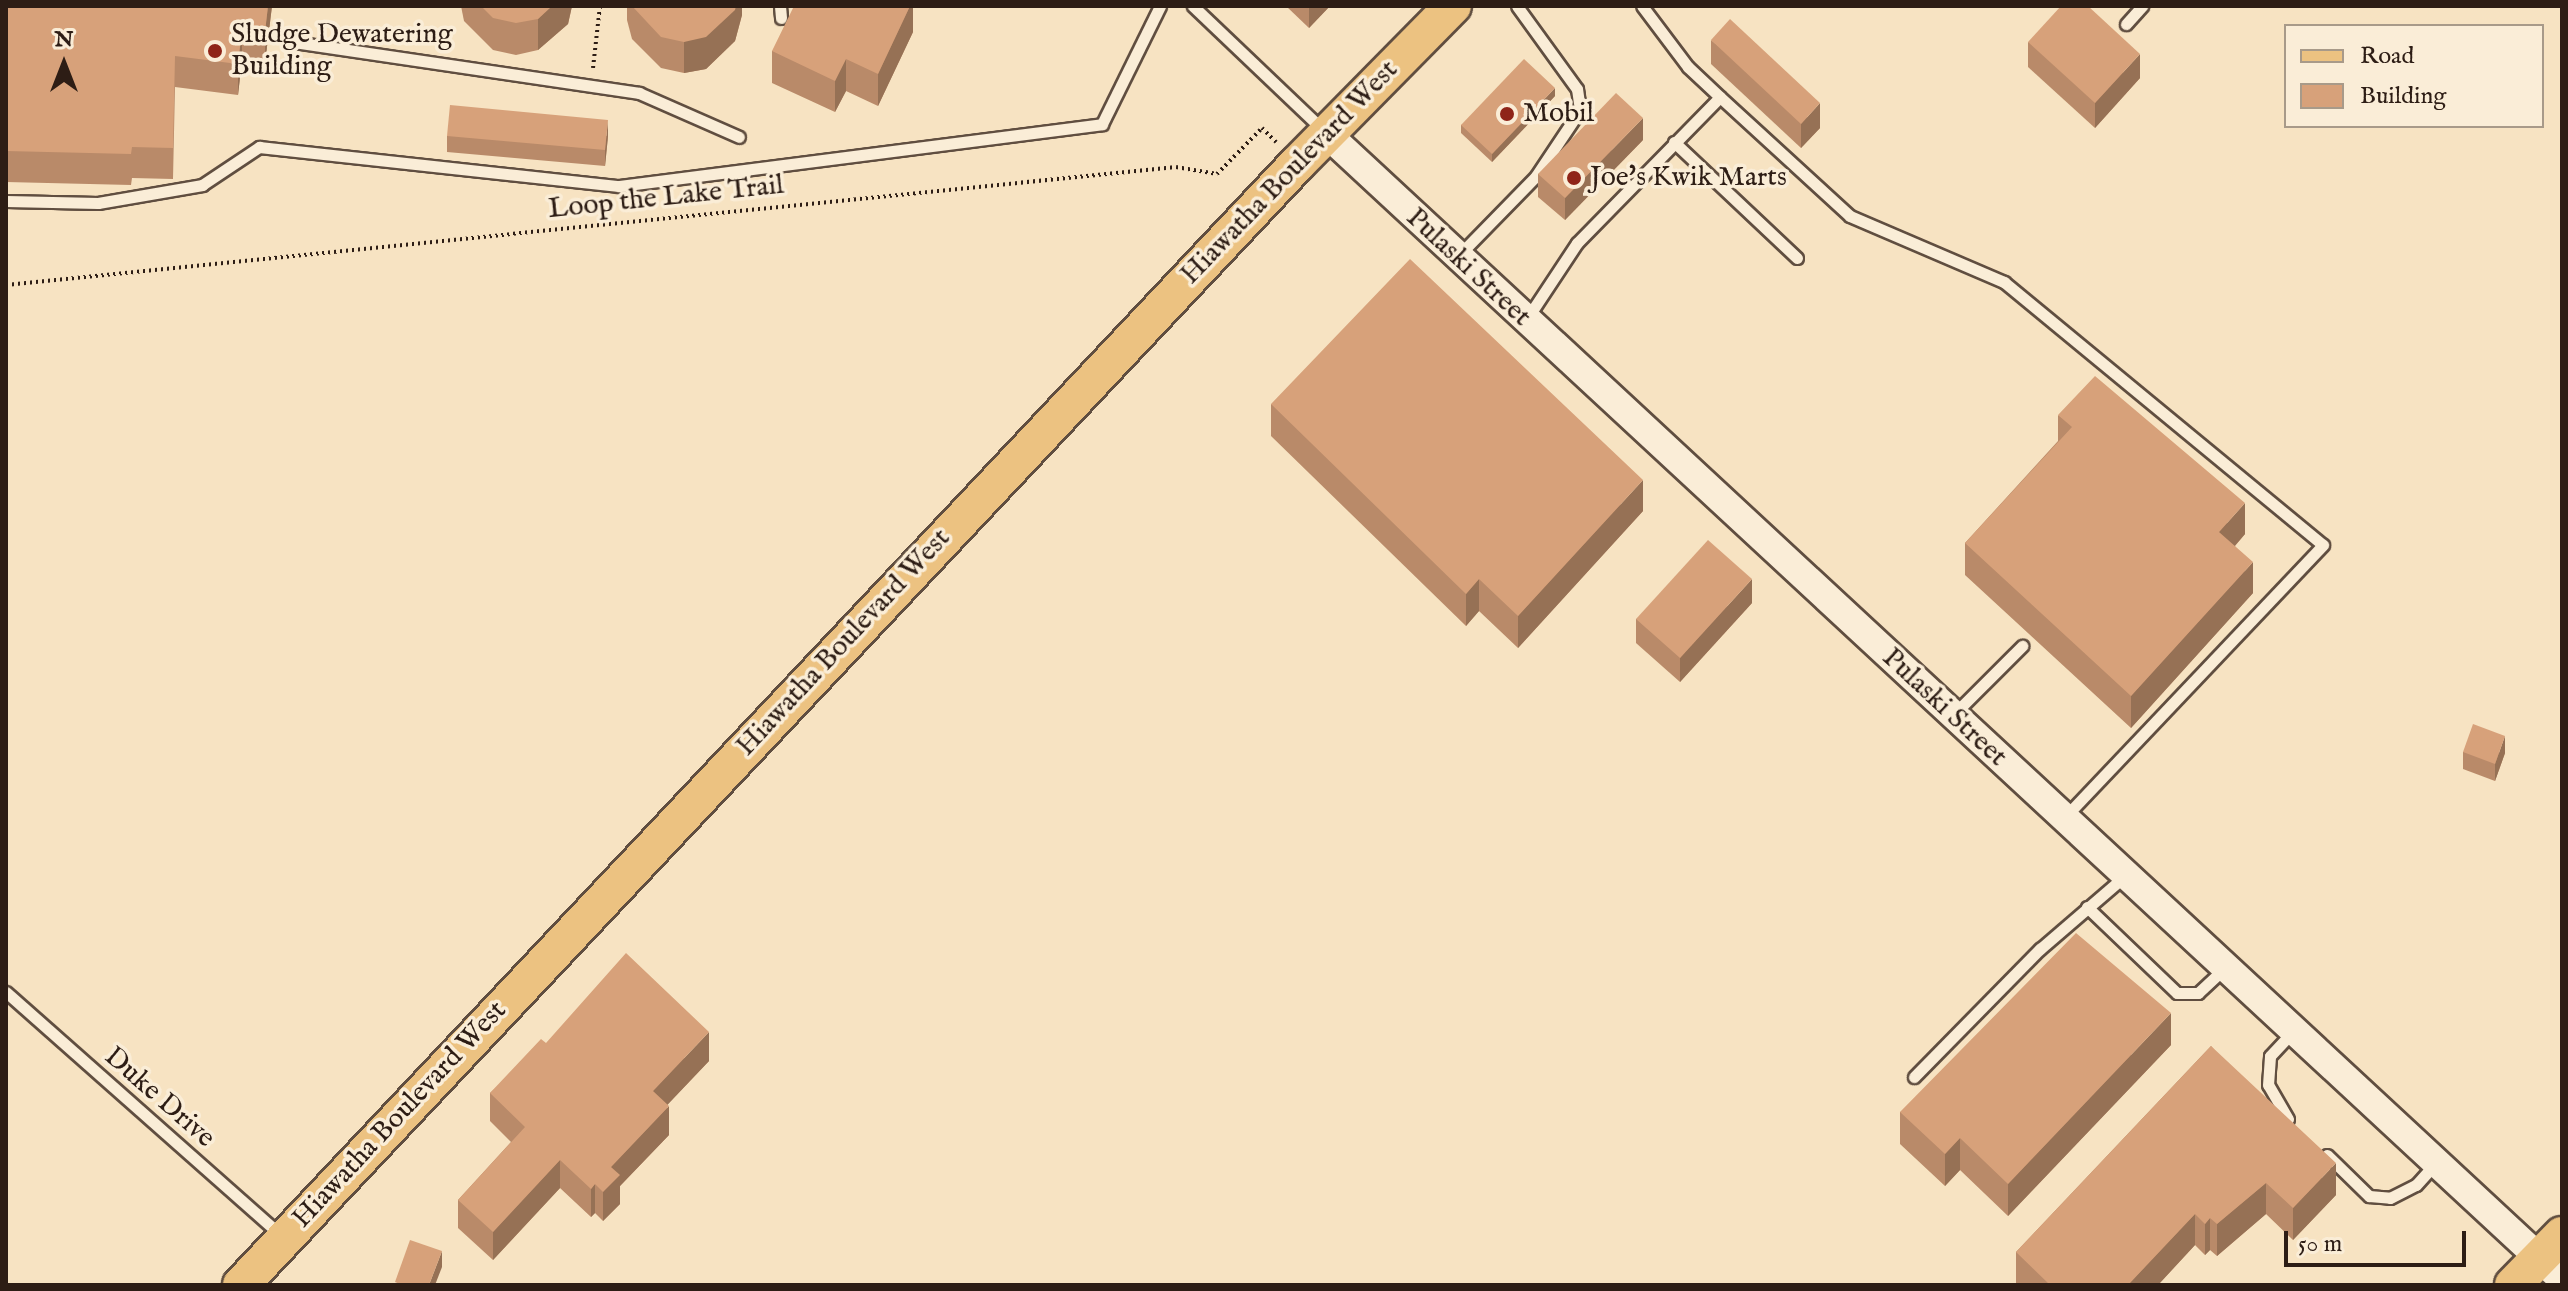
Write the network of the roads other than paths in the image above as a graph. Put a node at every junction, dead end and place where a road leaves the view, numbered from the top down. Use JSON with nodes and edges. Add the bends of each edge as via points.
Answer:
{"nodes":[{"id":1,"x":1160,"y":6,"type":"edge"},
{"id":2,"x":1193,"y":6,"type":"edge"},
{"id":3,"x":1453,"y":6,"type":"edge"},
{"id":4,"x":1517,"y":6,"type":"edge"},
{"id":5,"x":1642,"y":6,"type":"edge"},
{"id":6,"x":2142,"y":6,"type":"edge"},
{"id":7,"x":2126,"y":24,"type":"dead end"},
{"id":8,"x":294,"y":42,"type":"dead end"},
{"id":9,"x":1720,"y":97,"type":"junction"},
{"id":10,"x":1328,"y":135,"type":"junction"},
{"id":11,"x":739,"y":137,"type":"dead end"},
{"id":12,"x":1674,"y":142,"type":"junction"},
{"id":13,"x":6,"y":201,"type":"edge"},
{"id":14,"x":1457,"y":258,"type":"junction"},
{"id":15,"x":1797,"y":258,"type":"dead end"},
{"id":16,"x":1525,"y":321,"type":"junction"},
{"id":17,"x":2022,"y":646,"type":"dead end"},
{"id":18,"x":1952,"y":715,"type":"junction"},
{"id":19,"x":2064,"y":818,"type":"junction"},
{"id":20,"x":2125,"y":875,"type":"junction"},
{"id":21,"x":2087,"y":907,"type":"junction"},
{"id":22,"x":2225,"y":968,"type":"junction"},
{"id":23,"x":6,"y":992,"type":"edge"},
{"id":24,"x":2293,"y":1030,"type":"junction"},
{"id":25,"x":1914,"y":1077,"type":"dead end"},
{"id":26,"x":2301,"y":1131,"type":"edge"},
{"id":27,"x":2313,"y":1142,"type":"edge"},
{"id":28,"x":2436,"y":1163,"type":"junction"},
{"id":29,"x":284,"y":1237,"type":"junction"},
{"id":30,"x":2555,"y":1257,"type":"edge"},
{"id":31,"x":241,"y":1285,"type":"edge"},
{"id":32,"x":269,"y":1285,"type":"edge"},
{"id":33,"x":2513,"y":1285,"type":"edge"}],
"edges":[{"from":1,"to":13,"type":"lane","via":[[1102,124],[619,186],[259,147],[202,185],[98,203]]},
{"from":2,"to":10,"type":"lane"},
{"from":3,"to":10,"type":"main road","name":"Hiawatha Boulevard West"},
{"from":4,"to":14,"type":"lane","via":[[1577,89],[1580,110],[1536,176]]},
{"from":5,"to":9,"type":"lane","via":[[1688,67]]},
{"from":6,"to":7,"type":"lane"},
{"from":8,"to":11,"type":"lane","via":[[639,93]]},
{"from":9,"to":12,"type":"lane"},
{"from":9,"to":19,"type":"lane","via":[[1850,216],[2004,282],[2323,545]]},
{"from":10,"to":14,"type":"street","name":"Pulaski Street"},
{"from":10,"to":29,"type":"main road","name":"Hiawatha Boulevard West"},
{"from":12,"to":15,"type":"lane"},
{"from":12,"to":16,"type":"lane","via":[[1577,243]]},
{"from":14,"to":16,"type":"street","name":"Pulaski Street"},
{"from":16,"to":18,"type":"street","name":"Pulaski Street"},
{"from":17,"to":18,"type":"lane"},
{"from":18,"to":19,"type":"street","name":"Pulaski Street"},
{"from":19,"to":20,"type":"street","name":"Pulaski Street"},
{"from":20,"to":21,"type":"lane"},
{"from":20,"to":22,"type":"street","name":"Pulaski Street"},
{"from":21,"to":22,"type":"lane","via":[[2177,993],[2198,993]]},
{"from":21,"to":25,"type":"lane"},
{"from":22,"to":24,"type":"street","name":"Pulaski Street"},
{"from":23,"to":29,"type":"lane","name":"Duke Drive"},
{"from":24,"to":26,"type":"lane","via":[[2270,1056],[2268,1085],[2279,1110]]},
{"from":24,"to":28,"type":"street","name":"Pulaski Street"},
{"from":27,"to":28,"type":"lane","via":[[2369,1196],[2390,1198],[2416,1185]]},
{"from":28,"to":30,"type":"street","name":"Pulaski Street"},
{"from":29,"to":31,"type":"main road","name":"Hiawatha Boulevard West"},
{"from":29,"to":32,"type":"main road"},
{"from":30,"to":33,"type":"main road"}]}
